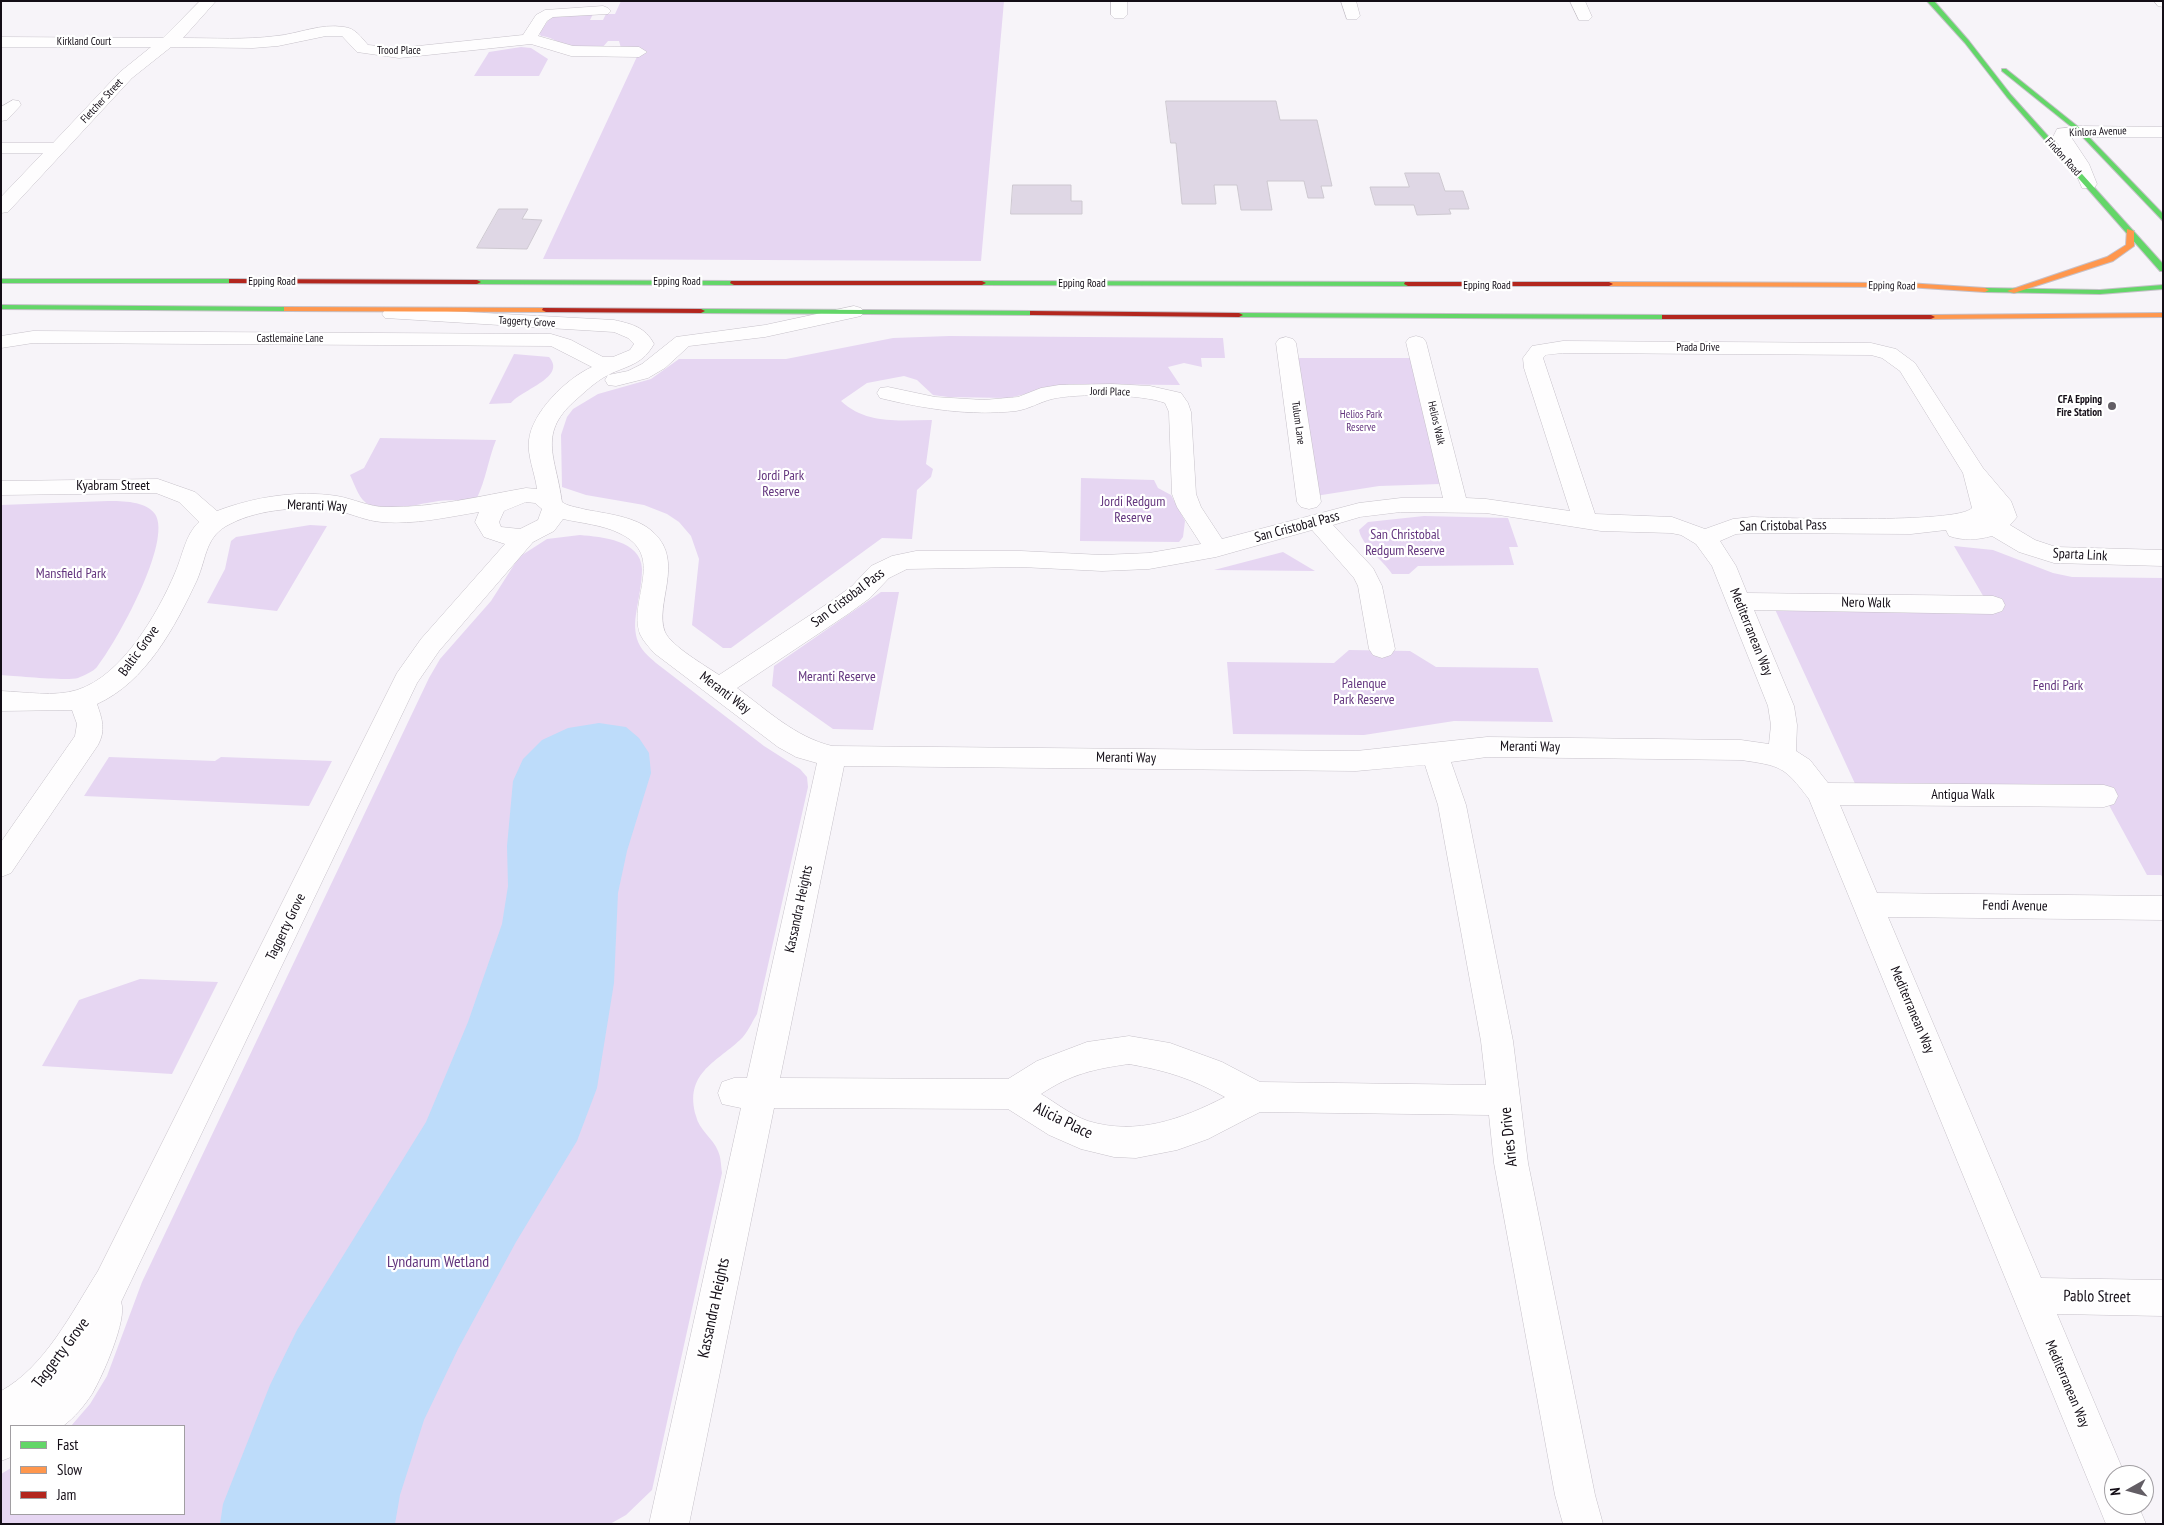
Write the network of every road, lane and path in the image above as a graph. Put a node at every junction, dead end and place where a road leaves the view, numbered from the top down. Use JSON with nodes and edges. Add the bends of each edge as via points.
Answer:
{"nodes":[{"id":1,"x":209,"y":1,"type":"edge"},
{"id":2,"x":1577,"y":1,"type":"edge"},
{"id":3,"x":1930,"y":1,"type":"edge"},
{"id":4,"x":603,"y":11,"type":"dead end"},
{"id":5,"x":1584,"y":17,"type":"dead end"},
{"id":6,"x":528,"y":39,"type":"junction"},
{"id":7,"x":1,"y":42,"type":"edge"},
{"id":8,"x":1967,"y":42,"type":"junction"},
{"id":9,"x":166,"y":43,"type":"junction"},
{"id":10,"x":639,"y":52,"type":"dead end"},
{"id":11,"x":2080,"y":130,"type":"junction"},
{"id":12,"x":2163,"y":132,"type":"edge"},
{"id":13,"x":1,"y":148,"type":"edge"},
{"id":14,"x":59,"y":148,"type":"junction"},
{"id":15,"x":2088,"y":184,"type":"junction"},
{"id":16,"x":2143,"y":197,"type":"junction"},
{"id":17,"x":1,"y":208,"type":"edge"},
{"id":18,"x":2163,"y":208,"type":"edge"},
{"id":19,"x":2163,"y":219,"type":"edge"},
{"id":20,"x":2130,"y":231,"type":"junction"},
{"id":21,"x":2163,"y":268,"type":"edge"},
{"id":22,"x":1,"y":281,"type":"edge"},
{"id":23,"x":2163,"y":287,"type":"edge"},
{"id":24,"x":2010,"y":291,"type":"junction"},
{"id":25,"x":1,"y":307,"type":"edge"},
{"id":26,"x":318,"y":309,"type":"junction"},
{"id":27,"x":854,"y":312,"type":"junction"},
{"id":28,"x":2163,"y":315,"type":"edge"},
{"id":29,"x":2123,"y":316,"type":"junction"},
{"id":30,"x":2147,"y":327,"type":"dead end"},
{"id":31,"x":1,"y":342,"type":"edge"},
{"id":32,"x":1416,"y":342,"type":"dead end"},
{"id":33,"x":1286,"y":344,"type":"dead end"},
{"id":34,"x":575,"y":351,"type":"junction"},
{"id":35,"x":618,"y":364,"type":"junction"},
{"id":36,"x":573,"y":390,"type":"junction"},
{"id":37,"x":888,"y":393,"type":"dead end"},
{"id":38,"x":541,"y":457,"type":"junction"},
{"id":39,"x":1,"y":488,"type":"edge"},
{"id":40,"x":511,"y":498,"type":"junction"},
{"id":41,"x":1456,"y":504,"type":"junction"},
{"id":42,"x":552,"y":506,"type":"junction"},
{"id":43,"x":1313,"y":511,"type":"junction"},
{"id":44,"x":422,"y":512,"type":"junction"},
{"id":45,"x":1585,"y":520,"type":"junction"},
{"id":46,"x":1987,"y":521,"type":"junction"},
{"id":47,"x":214,"y":522,"type":"junction"},
{"id":48,"x":604,"y":524,"type":"junction"},
{"id":49,"x":490,"y":530,"type":"junction"},
{"id":50,"x":531,"y":534,"type":"junction"},
{"id":51,"x":1704,"y":538,"type":"junction"},
{"id":52,"x":1216,"y":549,"type":"junction"},
{"id":53,"x":2163,"y":558,"type":"edge"},
{"id":54,"x":482,"y":584,"type":"junction"},
{"id":55,"x":1738,"y":602,"type":"junction"},
{"id":56,"x":1994,"y":605,"type":"dead end"},
{"id":57,"x":1382,"y":649,"type":"dead end"},
{"id":58,"x":718,"y":688,"type":"junction"},
{"id":59,"x":82,"y":700,"type":"junction"},
{"id":60,"x":1,"y":701,"type":"edge"},
{"id":61,"x":1434,"y":752,"type":"junction"},
{"id":62,"x":832,"y":756,"type":"junction"},
{"id":63,"x":1782,"y":756,"type":"junction"},
{"id":64,"x":1821,"y":794,"type":"junction"},
{"id":65,"x":2104,"y":796,"type":"dead end"},
{"id":66,"x":1,"y":865,"type":"edge"},
{"id":67,"x":1868,"y":905,"type":"junction"},
{"id":68,"x":2163,"y":908,"type":"edge"},
{"id":69,"x":748,"y":1092,"type":"junction"},
{"id":70,"x":1013,"y":1094,"type":"junction"},
{"id":71,"x":1256,"y":1097,"type":"junction"},
{"id":72,"x":1505,"y":1100,"type":"junction"},
{"id":73,"x":111,"y":1284,"type":"junction"},
{"id":74,"x":2030,"y":1296,"type":"junction"},
{"id":75,"x":2163,"y":1298,"type":"edge"},
{"id":76,"x":1,"y":1411,"type":"edge"},
{"id":77,"x":33,"y":1425,"type":"edge"},
{"id":78,"x":2104,"y":1472,"type":"edge"},
{"id":79,"x":668,"y":1524,"type":"edge"},
{"id":80,"x":1583,"y":1524,"type":"edge"}],
"edges":[{"from":1,"to":9,"type":"street","name":"Fletcher Street"},
{"from":2,"to":5,"type":"street"},
{"from":3,"to":8,"type":"main road","name":"Findon Road"},
{"from":4,"to":6,"type":"street","via":[[550,13],[541,18]]},
{"from":6,"to":9,"type":"street","name":"Trood Place","via":[[400,53],[364,49],[349,33],[335,30],[267,42]]},
{"from":6,"to":10,"type":"street","name":"Trood Place","via":[[541,40],[571,51]]},
{"from":7,"to":9,"type":"street","name":"Kirkland Court"},
{"from":8,"to":11,"type":"main road","name":"Findon Road"},
{"from":8,"to":15,"type":"main road","name":"Findon Road","via":[[2009,96]]},
{"from":9,"to":14,"type":"street","name":"Fletcher Street","via":[[126,75]]},
{"from":11,"to":12,"type":"street","name":"Kinlora Avenue"},
{"from":11,"to":15,"type":"street","name":"Kinlora Avenue","via":[[2063,133],[2062,137],[2086,171]]},
{"from":11,"to":16,"type":"main road","name":"Findon Road"},
{"from":13,"to":14,"type":"street"},
{"from":14,"to":17,"type":"street","name":"Fletcher Street"},
{"from":15,"to":20,"type":"main road","name":"Findon Road"},
{"from":16,"to":18,"type":"main road"},
{"from":16,"to":19,"type":"main road","name":"Findon Road"},
{"from":20,"to":21,"type":"main road","name":"Findon Road"},
{"from":20,"to":24,"type":"main road","via":[[2130,246],[2110,258]]},
{"from":22,"to":24,"type":"main road","name":"Epping Road","via":[[1907,285]]},
{"from":23,"to":24,"type":"main road","name":"Epping Road"},
{"from":25,"to":26,"type":"main road","name":"Epping Road"},
{"from":26,"to":27,"type":"main road","name":"Epping Road"},
{"from":26,"to":35,"type":"street","name":"Taggerty Grove","via":[[614,326],[640,336],[644,344],[638,354]]},
{"from":27,"to":29,"type":"main road","name":"Epping Road","via":[[1763,318]]},
{"from":27,"to":36,"type":"street","name":"Taggerty Grove","via":[[765,331],[683,341],[671,347],[654,366],[640,374]]},
{"from":28,"to":29,"type":"main road","name":"Epping Road"},
{"from":29,"to":30,"type":"main road"},
{"from":31,"to":34,"type":"street","name":"Castlemaine Lane","via":[[33,337],[551,340],[568,345]]},
{"from":32,"to":41,"type":"street","name":"Helios Walk"},
{"from":33,"to":43,"type":"street","name":"Tulum Lane"},
{"from":34,"to":35,"type":"street","name":"Castlemaine Lane","via":[[599,363]]},
{"from":34,"to":36,"type":"street","via":[[577,374]]},
{"from":35,"to":36,"type":"street","name":"Taggerty Grove","via":[[593,374]]},
{"from":36,"to":38,"type":"street","name":"Taggerty Grove","via":[[555,406],[544,423]]},
{"from":37,"to":52,"type":"street","name":"Jordi Place","via":[[931,404],[1016,404],[1067,391],[1153,393],[1173,398],[1180,412],[1184,494]]},
{"from":38,"to":40,"type":"street","name":"Taggerty Grove","via":[[536,472]]},
{"from":38,"to":42,"type":"street","name":"Taggerty Grove"},
{"from":39,"to":47,"type":"street","name":"Kyabram Street","via":[[158,486],[187,497]]},
{"from":40,"to":42,"type":"street","via":[[535,496]]},
{"from":40,"to":44,"type":"street","name":"Meranti Way"},
{"from":40,"to":49,"type":"street","via":[[498,504],[488,516]]},
{"from":41,"to":43,"type":"street","name":"San Cristobal Pass"},
{"from":41,"to":45,"type":"street","name":"San Cristobal Pass"},
{"from":42,"to":48,"type":"street","name":"Meranti Way"},
{"from":42,"to":50,"type":"street","via":[[550,521]]},
{"from":43,"to":52,"type":"street","name":"San Cristobal Pass"},
{"from":43,"to":57,"type":"street","via":[[1364,574],[1370,586]]},
{"from":44,"to":47,"type":"street","name":"Meranti Way","via":[[381,515],[336,504],[294,503],[258,507]]},
{"from":44,"to":49,"type":"street","name":"Meranti Way","via":[[448,513],[473,519]]},
{"from":45,"to":46,"type":"street","name":"Prada Drive","via":[[1534,368],[1534,354],[1544,349],[1881,351],[1898,358],[1908,367],[1974,473],[2003,506],[2005,517]]},
{"from":45,"to":51,"type":"street","name":"San Cristobal Pass","via":[[1672,525]]},
{"from":46,"to":51,"type":"street","name":"San Cristobal Pass","via":[[1983,531],[1965,532],[1911,526],[1752,525],[1732,527]]},
{"from":46,"to":53,"type":"street","name":"Sparta Link","via":[[2028,546],[2054,555]]},
{"from":47,"to":59,"type":"street","name":"Baltic Grove","via":[[202,532],[178,591],[128,668],[118,680]]},
{"from":48,"to":50,"type":"street","name":"Meranti Way"},
{"from":48,"to":58,"type":"street","name":"Meranti Way","via":[[627,527],[646,539],[655,555],[653,634],[663,647]]},
{"from":49,"to":50,"type":"street","via":[[507,537]]},
{"from":49,"to":54,"type":"street","name":"Taggerty Grove","via":[[494,543]]},
{"from":50,"to":54,"type":"street","name":"Taggerty Grove"},
{"from":51,"to":55,"type":"street","name":"Mediterranean Way","via":[[1718,556]]},
{"from":52,"to":58,"type":"street","name":"San Cristobal Pass","via":[[1125,563],[1021,559],[901,562],[880,572],[839,608]]},
{"from":54,"to":73,"type":"street","name":"Taggerty Grove","via":[[430,645],[406,680]]},
{"from":55,"to":56,"type":"street","name":"Nero Walk"},
{"from":55,"to":63,"type":"street","name":"Mediterranean Way","via":[[1780,706],[1784,725]]},
{"from":58,"to":62,"type":"street","name":"Meranti Way","via":[[788,740],[806,750]]},
{"from":59,"to":60,"type":"street"},
{"from":59,"to":66,"type":"street","via":[[90,724],[88,738]]},
{"from":61,"to":62,"type":"street","name":"Meranti Way","via":[[1356,761]]},
{"from":61,"to":63,"type":"street","name":"Meranti Way","via":[[1487,746],[1740,750]]},
{"from":61,"to":72,"type":"street","name":"Aries Drive","via":[[1452,806],[1497,1041]]},
{"from":62,"to":69,"type":"street","name":"Kassandra Heights"},
{"from":63,"to":64,"type":"street","name":"Mediterranean Way","via":[[1800,767]]},
{"from":64,"to":65,"type":"street","name":"Antigua Walk"},
{"from":64,"to":67,"type":"street","name":"Mediterranean Way"},
{"from":67,"to":68,"type":"street","name":"Fendi Avenue"},
{"from":67,"to":74,"type":"street","name":"Mediterranean Way"},
{"from":69,"to":70,"type":"street"},
{"from":69,"to":79,"type":"street","name":"Kassandra Heights"},
{"from":70,"to":71,"type":"street","name":"Alicia Place","via":[[1049,1071],[1087,1056],[1129,1050],[1170,1057],[1210,1072]]},
{"from":70,"to":71,"type":"street","name":"Alicia Place","via":[[1088,1136],[1133,1143],[1177,1136]]},
{"from":71,"to":72,"type":"street","name":"Alicia Place"},
{"from":72,"to":80,"type":"street","name":"Aries Drive","via":[[1511,1163]]},
{"from":73,"to":76,"type":"street","name":"Taggerty Grove","via":[[39,1385],[26,1398]]},
{"from":73,"to":77,"type":"street","name":"Taggerty Grove","via":[[90,1360],[78,1383],[61,1403]]},
{"from":74,"to":75,"type":"street","name":"Pablo Street"},
{"from":74,"to":78,"type":"street","name":"Mediterranean Way"}]}
